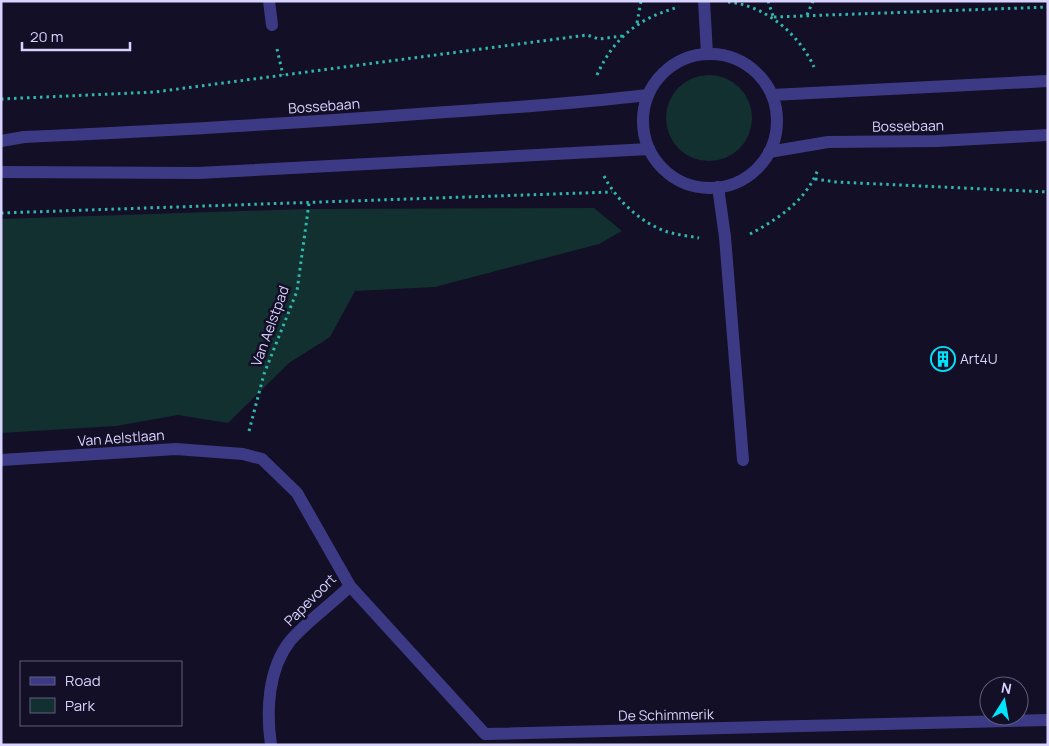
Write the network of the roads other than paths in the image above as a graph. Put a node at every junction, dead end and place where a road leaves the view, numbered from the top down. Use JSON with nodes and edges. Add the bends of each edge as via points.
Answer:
{"nodes":[{"id":1,"x":269,"y":1,"type":"edge"},
{"id":2,"x":704,"y":1,"type":"edge"},
{"id":3,"x":272,"y":25,"type":"dead end"},
{"id":4,"x":707,"y":54,"type":"junction"},
{"id":5,"x":1048,"y":81,"type":"edge"},
{"id":6,"x":772,"y":94,"type":"junction"},
{"id":7,"x":648,"y":95,"type":"junction"},
{"id":8,"x":1048,"y":135,"type":"edge"},
{"id":9,"x":1,"y":141,"type":"edge"},
{"id":10,"x":649,"y":149,"type":"junction"},
{"id":11,"x":769,"y":152,"type":"junction"},
{"id":12,"x":1,"y":172,"type":"edge"},
{"id":13,"x":718,"y":187,"type":"junction"},
{"id":14,"x":243,"y":454,"type":"joint"},
{"id":15,"x":1,"y":460,"type":"edge"},
{"id":16,"x":744,"y":460,"type":"dead end"},
{"id":17,"x":350,"y":586,"type":"junction"},
{"id":18,"x":1048,"y":720,"type":"edge"},
{"id":19,"x":271,"y":745,"type":"edge"}],
"edges":[{"from":1,"to":3,"type":"street"},
{"from":2,"to":4,"type":"street"},
{"from":4,"to":6,"type":"street","via":[[727,56],[746,64],[761,77]]},
{"from":4,"to":7,"type":"street","via":[[678,62],[666,70]]},
{"from":5,"to":6,"type":"street"},
{"from":6,"to":11,"type":"street","via":[[777,114],[776,133]]},
{"from":7,"to":9,"type":"street","name":"Bossebaan","via":[[329,121],[24,137]]},
{"from":7,"to":10,"type":"street","via":[[643,113]]},
{"from":8,"to":11,"type":"street","name":"Bossebaan","via":[[828,142]]},
{"from":10,"to":12,"type":"street","via":[[198,173]]},
{"from":10,"to":13,"type":"street","via":[[661,166],[677,179],[697,186]]},
{"from":11,"to":13,"type":"street","via":[[748,176]]},
{"from":13,"to":16,"type":"street"},
{"from":14,"to":15,"type":"street","name":"Van Aelstlaan","via":[[176,450]]},
{"from":14,"to":17,"type":"street","name":"Papevoort","via":[[262,459],[297,493]]},
{"from":17,"to":18,"type":"street","name":"De Schimmerik","via":[[485,734]]},
{"from":17,"to":19,"type":"street","name":"Papevoort","via":[[290,642],[271,681]]}]}
